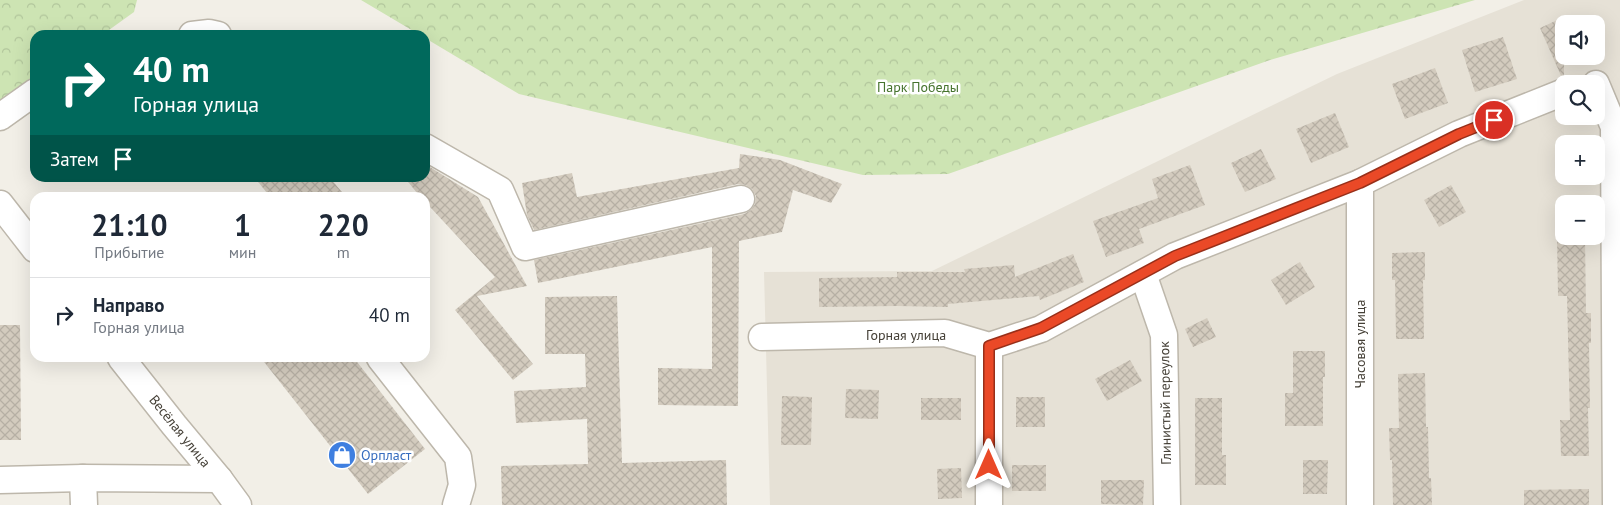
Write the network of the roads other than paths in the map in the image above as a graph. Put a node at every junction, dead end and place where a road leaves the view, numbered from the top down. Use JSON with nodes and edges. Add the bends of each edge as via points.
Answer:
{"nodes":[{"id":1,"x":30,"y":96,"type":"edge"},
{"id":2,"x":1555,"y":96,"type":"edge"},
{"id":3,"x":1605,"y":108,"type":"edge"},
{"id":4,"x":0,"y":117,"type":"edge"},
{"id":5,"x":430,"y":150,"type":"edge"},
{"id":6,"x":1360,"y":183,"type":"junction"},
{"id":7,"x":741,"y":198,"type":"dead end"},
{"id":8,"x":0,"y":204,"type":"edge"},
{"id":9,"x":30,"y":243,"type":"edge"},
{"id":10,"x":1143,"y":274,"type":"junction"},
{"id":11,"x":762,"y":337,"type":"dead end"},
{"id":12,"x":989,"y":346,"type":"junction"},
{"id":13,"x":124,"y":362,"type":"edge"},
{"id":14,"x":383,"y":362,"type":"edge"},
{"id":15,"x":84,"y":478,"type":"junction"},
{"id":16,"x":219,"y":479,"type":"junction"},
{"id":17,"x":0,"y":480,"type":"edge"},
{"id":18,"x":84,"y":505,"type":"edge"},
{"id":19,"x":238,"y":505,"type":"edge"},
{"id":20,"x":456,"y":505,"type":"edge"},
{"id":21,"x":989,"y":505,"type":"edge"},
{"id":22,"x":1167,"y":505,"type":"edge"},
{"id":23,"x":1360,"y":505,"type":"edge"},
{"id":24,"x":1616,"y":505,"type":"edge"}],
"edges":[{"from":1,"to":4,"type":"street"},
{"from":2,"to":6,"type":"street","via":[[1459,134]]},
{"from":3,"to":24,"type":"street","via":[[1614,127]]},
{"from":5,"to":7,"type":"street","via":[[500,190],[525,247]]},
{"from":6,"to":10,"type":"street","via":[[1175,256]]},
{"from":6,"to":23,"type":"street","name":"Часовая улица"},
{"from":8,"to":9,"type":"street"},
{"from":10,"to":12,"type":"street","via":[[1041,328]]},
{"from":10,"to":22,"type":"street","name":"Глинистый переулок","via":[[1164,336]]},
{"from":11,"to":12,"type":"street","name":"Горная улица","via":[[946,333]]},
{"from":12,"to":21,"type":"street"},
{"from":13,"to":16,"type":"street","name":"Весёлая улица"},
{"from":14,"to":20,"type":"street","via":[[458,457],[462,485]]},
{"from":15,"to":16,"type":"street"},
{"from":15,"to":17,"type":"street"},
{"from":15,"to":18,"type":"street"},
{"from":16,"to":19,"type":"street","name":"Весёлая улица"}]}
